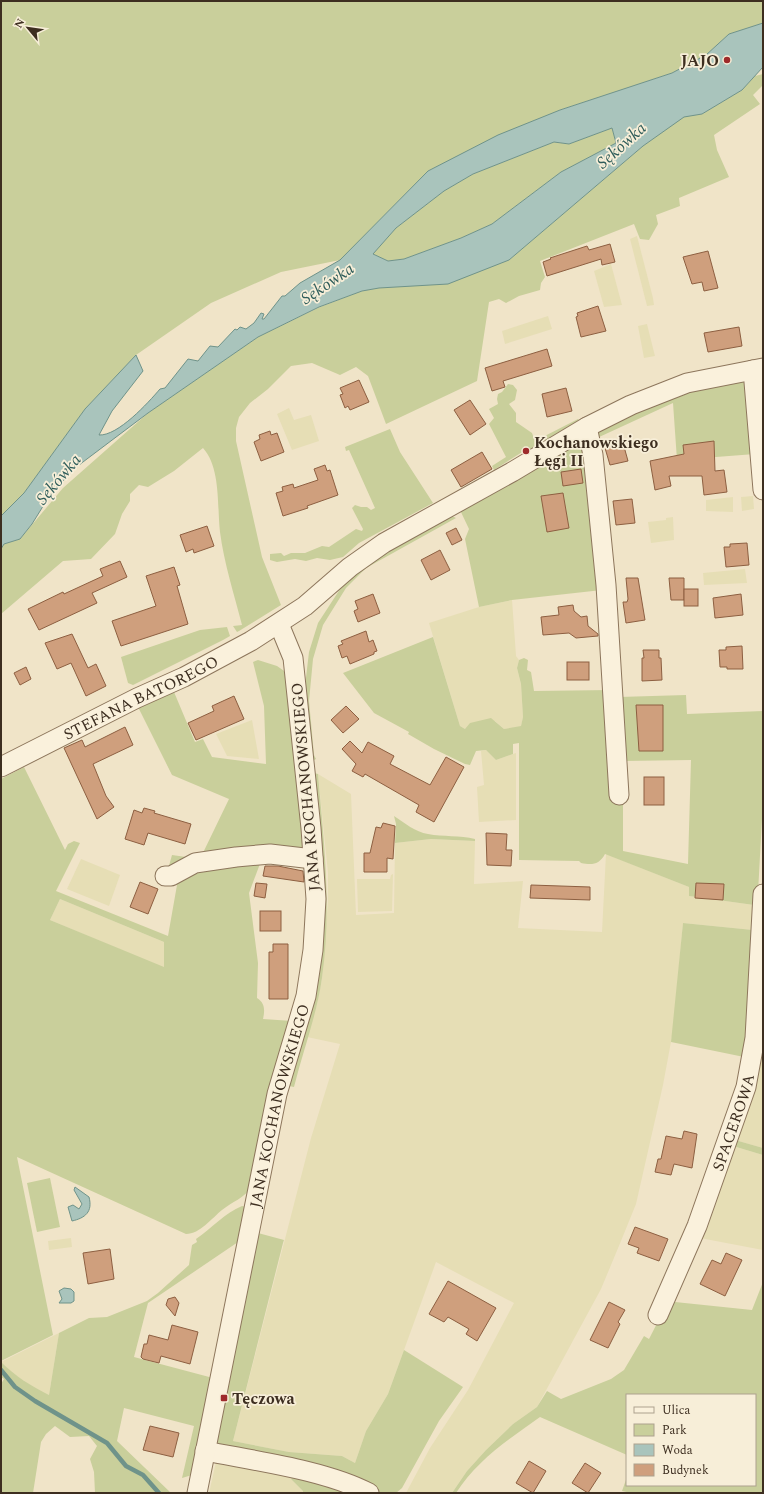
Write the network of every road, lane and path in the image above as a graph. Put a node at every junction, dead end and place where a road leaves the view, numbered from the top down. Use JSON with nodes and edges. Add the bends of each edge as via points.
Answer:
{"nodes":[{"id":1,"x":758,"y":369,"type":"edge"},
{"id":2,"x":587,"y":427,"type":"junction"},
{"id":3,"x":763,"y":490,"type":"edge"},
{"id":4,"x":279,"y":624,"type":"junction"},
{"id":5,"x":1,"y":767,"type":"edge"},
{"id":6,"x":619,"y":795,"type":"dead end"},
{"id":7,"x":313,"y":860,"type":"junction"},
{"id":8,"x":165,"y":876,"type":"dead end"},
{"id":9,"x":763,"y":894,"type":"edge"},
{"id":10,"x":658,"y":1315,"type":"dead end"},
{"id":11,"x":205,"y":1452,"type":"junction"},
{"id":12,"x":197,"y":1493,"type":"edge"},
{"id":13,"x":369,"y":1493,"type":"edge"}],
"edges":[{"from":1,"to":2,"type":"street","via":[[687,383],[631,405]]},
{"from":1,"to":3,"type":"street"},
{"from":2,"to":4,"type":"street","via":[[384,543]]},
{"from":2,"to":6,"type":"street","via":[[593,455],[606,586]]},
{"from":4,"to":5,"type":"street","name":"STEFANA BATOREGO","via":[[229,654]]},
{"from":4,"to":7,"type":"street","name":"JANA KOCHANOWSKIEGO","via":[[292,658]]},
{"from":7,"to":8,"type":"street","via":[[270,854],[236,857],[195,863],[171,876]]},
{"from":7,"to":11,"type":"street","name":"JANA KOCHANOWSKIEGO","via":[[316,899],[314,950],[306,996],[277,1094]]},
{"from":9,"to":10,"type":"street","name":"SPACEROWA","via":[[755,1038],[746,1087],[697,1226]]},
{"from":11,"to":12,"type":"street","name":"JANA KOCHANOWSKIEGO"},
{"from":11,"to":13,"type":"street","via":[[303,1471]]}]}
